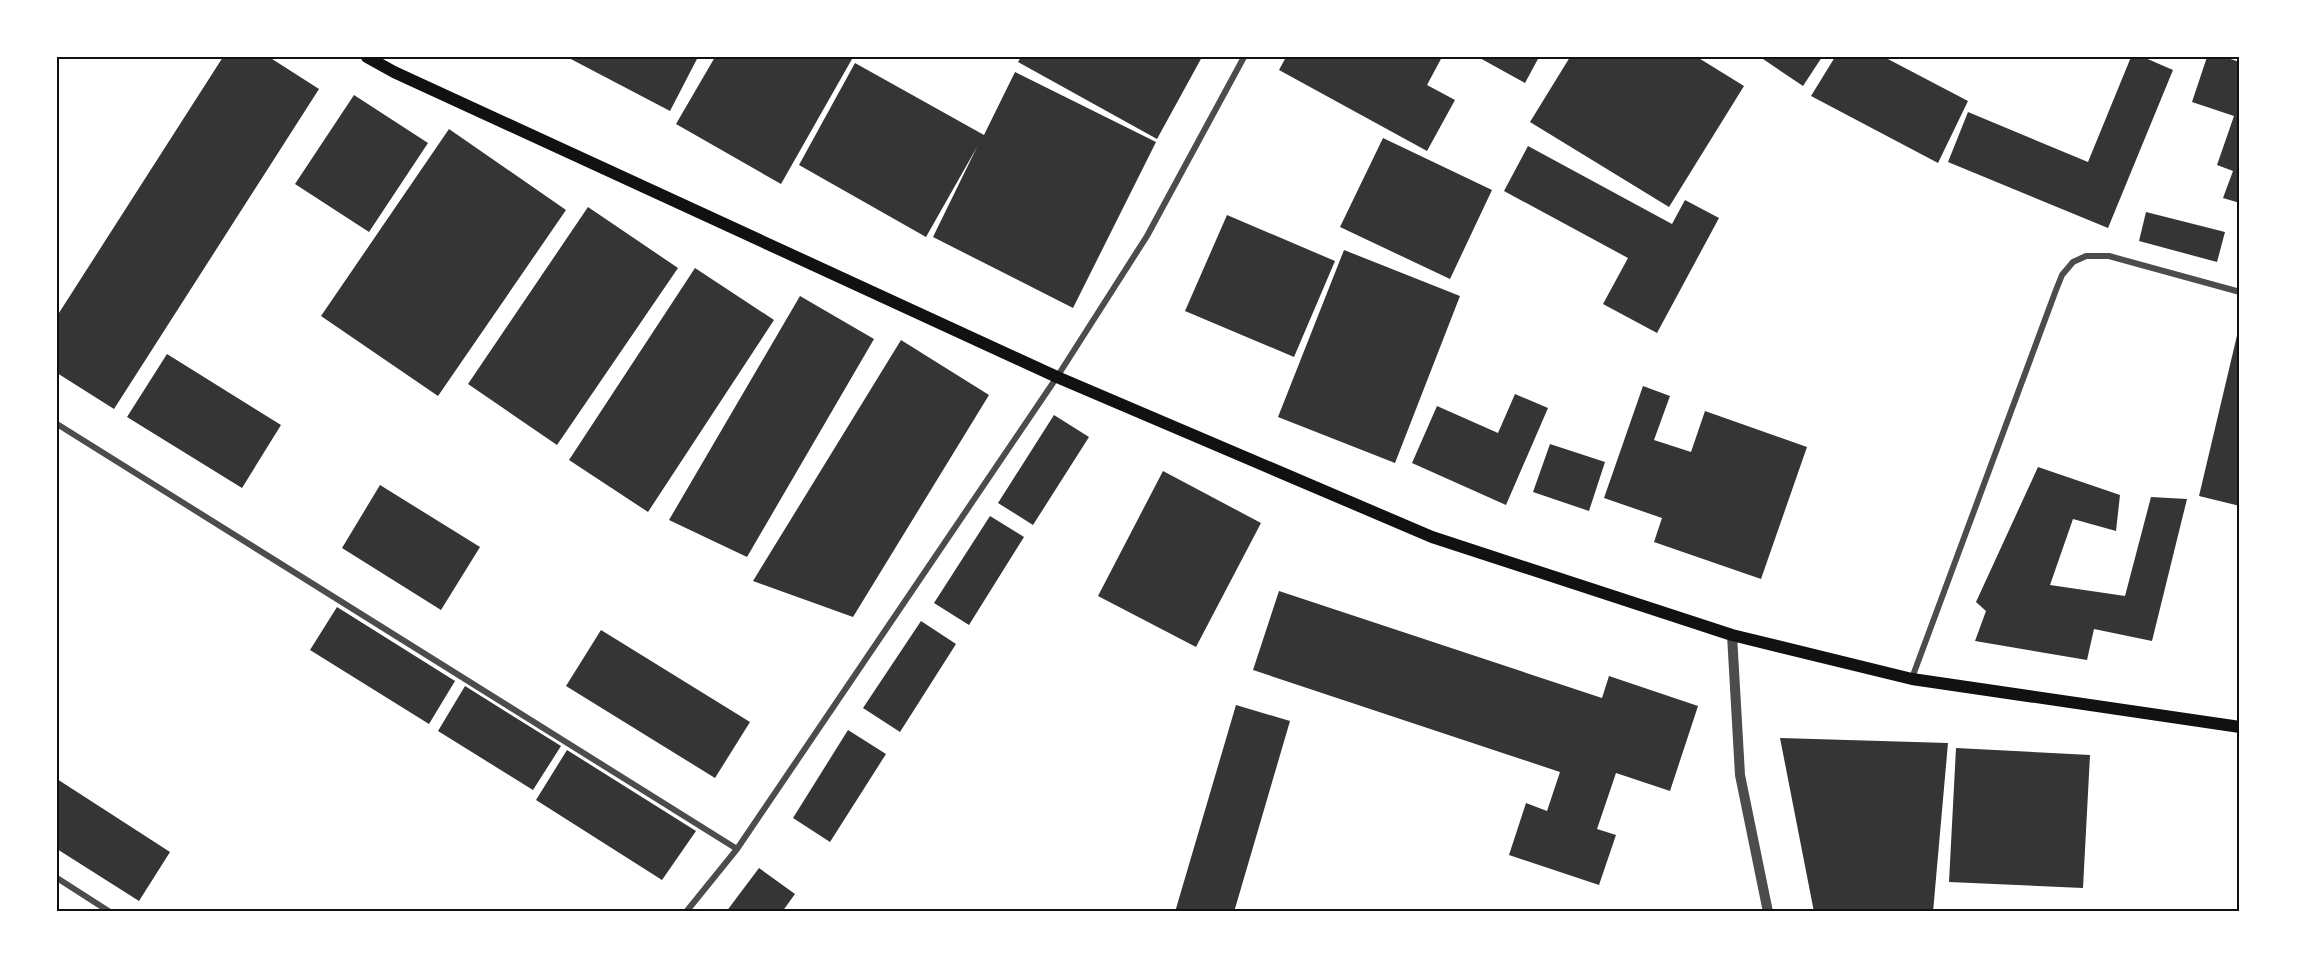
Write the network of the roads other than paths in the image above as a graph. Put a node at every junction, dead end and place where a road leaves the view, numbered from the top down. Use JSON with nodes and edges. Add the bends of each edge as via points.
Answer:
{"nodes":[{"id":1,"x":368,"y":57,"type":"edge"},
{"id":2,"x":1244,"y":57,"type":"edge"},
{"id":3,"x":2240,"y":292,"type":"edge"},
{"id":4,"x":1057,"y":378,"type":"junction"},
{"id":5,"x":57,"y":424,"type":"edge"},
{"id":6,"x":1732,"y":635,"type":"junction"},
{"id":7,"x":1912,"y":679,"type":"junction"},
{"id":8,"x":2240,"y":727,"type":"edge"},
{"id":9,"x":737,"y":849,"type":"junction"},
{"id":10,"x":57,"y":878,"type":"edge"},
{"id":11,"x":110,"y":912,"type":"edge"},
{"id":12,"x":686,"y":912,"type":"edge"},
{"id":13,"x":1768,"y":912,"type":"edge"}],
"edges":[{"from":1,"to":4,"type":"main road"},
{"from":2,"to":4,"type":"street","via":[[1147,236]]},
{"from":3,"to":7,"type":"street","via":[[2109,256],[2086,256],[2073,262],[2056,290]]},
{"from":4,"to":6,"type":"main road","via":[[1432,537]]},
{"from":4,"to":9,"type":"street"},
{"from":5,"to":9,"type":"street"},
{"from":6,"to":7,"type":"main road"},
{"from":6,"to":13,"type":"street","via":[[1740,775]]},
{"from":7,"to":8,"type":"main road"},
{"from":9,"to":12,"type":"street"},
{"from":10,"to":11,"type":"street"}]}
